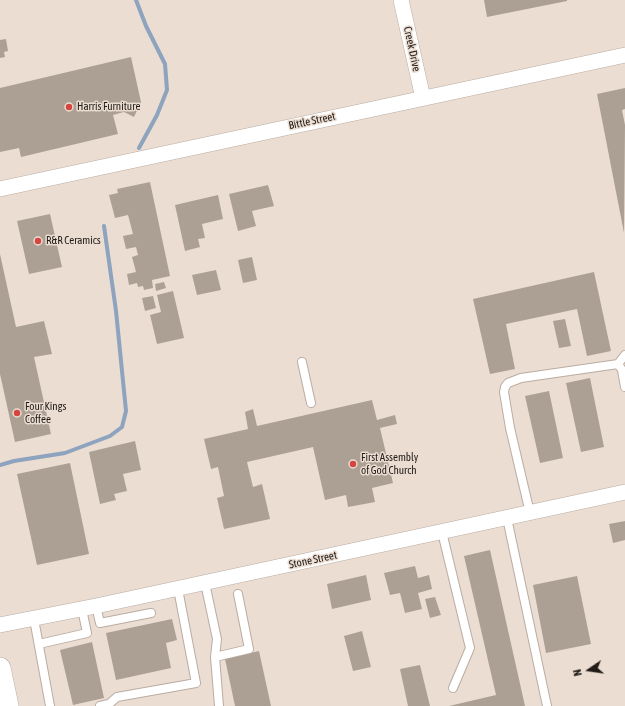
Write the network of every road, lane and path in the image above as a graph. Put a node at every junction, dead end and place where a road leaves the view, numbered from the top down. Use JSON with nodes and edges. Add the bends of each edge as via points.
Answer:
{"nodes":[{"id":1,"x":401,"y":0,"type":"edge"},
{"id":2,"x":625,"y":55,"type":"edge"},
{"id":3,"x":423,"y":98,"type":"junction"},
{"id":4,"x":0,"y":189,"type":"edge"},
{"id":5,"x":625,"y":355,"type":"edge"},
{"id":6,"x":302,"y":362,"type":"dead end"},
{"id":7,"x":618,"y":364,"type":"junction"},
{"id":8,"x":625,"y":387,"type":"edge"},
{"id":9,"x":310,"y":403,"type":"dead end"},
{"id":10,"x":625,"y":492,"type":"edge"},
{"id":11,"x":530,"y":513,"type":"junction"},
{"id":12,"x":507,"y":518,"type":"junction"},
{"id":13,"x":442,"y":532,"type":"junction"},
{"id":14,"x":205,"y":583,"type":"junction"},
{"id":15,"x":178,"y":589,"type":"junction"},
{"id":16,"x":238,"y":594,"type":"dead end"},
{"id":17,"x":89,"y":608,"type":"junction"},
{"id":18,"x":151,"y":613,"type":"dead end"},
{"id":19,"x":34,"y":619,"type":"junction"},
{"id":20,"x":100,"y":623,"type":"junction"},
{"id":21,"x":0,"y":625,"type":"edge"},
{"id":22,"x":86,"y":628,"type":"junction"},
{"id":23,"x":39,"y":644,"type":"junction"},
{"id":24,"x":214,"y":657,"type":"junction"},
{"id":25,"x":0,"y":668,"type":"edge"},
{"id":26,"x":453,"y":688,"type":"dead end"},
{"id":27,"x":8,"y":706,"type":"edge"},
{"id":28,"x":49,"y":706,"type":"edge"},
{"id":29,"x":100,"y":706,"type":"edge"},
{"id":30,"x":219,"y":706,"type":"edge"},
{"id":31,"x":547,"y":706,"type":"edge"}],
"edges":[{"from":1,"to":3,"type":"street","name":"Creek Drive"},
{"from":2,"to":3,"type":"street","name":"Bittle Street"},
{"from":3,"to":4,"type":"street","name":"Bittle Street"},
{"from":5,"to":7,"type":"lane"},
{"from":6,"to":9,"type":"lane"},
{"from":7,"to":8,"type":"lane","via":[[622,370]]},
{"from":7,"to":11,"type":"lane","via":[[521,378],[508,382],[505,387],[510,428]]},
{"from":10,"to":11,"type":"street","name":"Stone Street"},
{"from":11,"to":12,"type":"street","name":"Stone Street"},
{"from":12,"to":13,"type":"street","name":"Stone Street"},
{"from":12,"to":31,"type":"lane"},
{"from":13,"to":14,"type":"street","name":"Stone Street"},
{"from":13,"to":26,"type":"lane","via":[[470,648]]},
{"from":14,"to":15,"type":"street","name":"Stone Street"},
{"from":14,"to":24,"type":"lane","via":[[217,640]]},
{"from":15,"to":17,"type":"street","name":"Stone Street"},
{"from":15,"to":29,"type":"lane","via":[[196,683],[117,697],[109,704]]},
{"from":16,"to":24,"type":"lane","via":[[249,650]]},
{"from":17,"to":19,"type":"street","name":"Stone Street"},
{"from":17,"to":20,"type":"lane"},
{"from":17,"to":22,"type":"lane"},
{"from":18,"to":20,"type":"lane"},
{"from":19,"to":21,"type":"street","name":"Stone Street"},
{"from":19,"to":23,"type":"lane"},
{"from":20,"to":22,"type":"lane"},
{"from":22,"to":23,"type":"lane","via":[[87,633]]},
{"from":23,"to":28,"type":"lane"},
{"from":24,"to":30,"type":"lane"},
{"from":25,"to":27,"type":"main road"}]}
